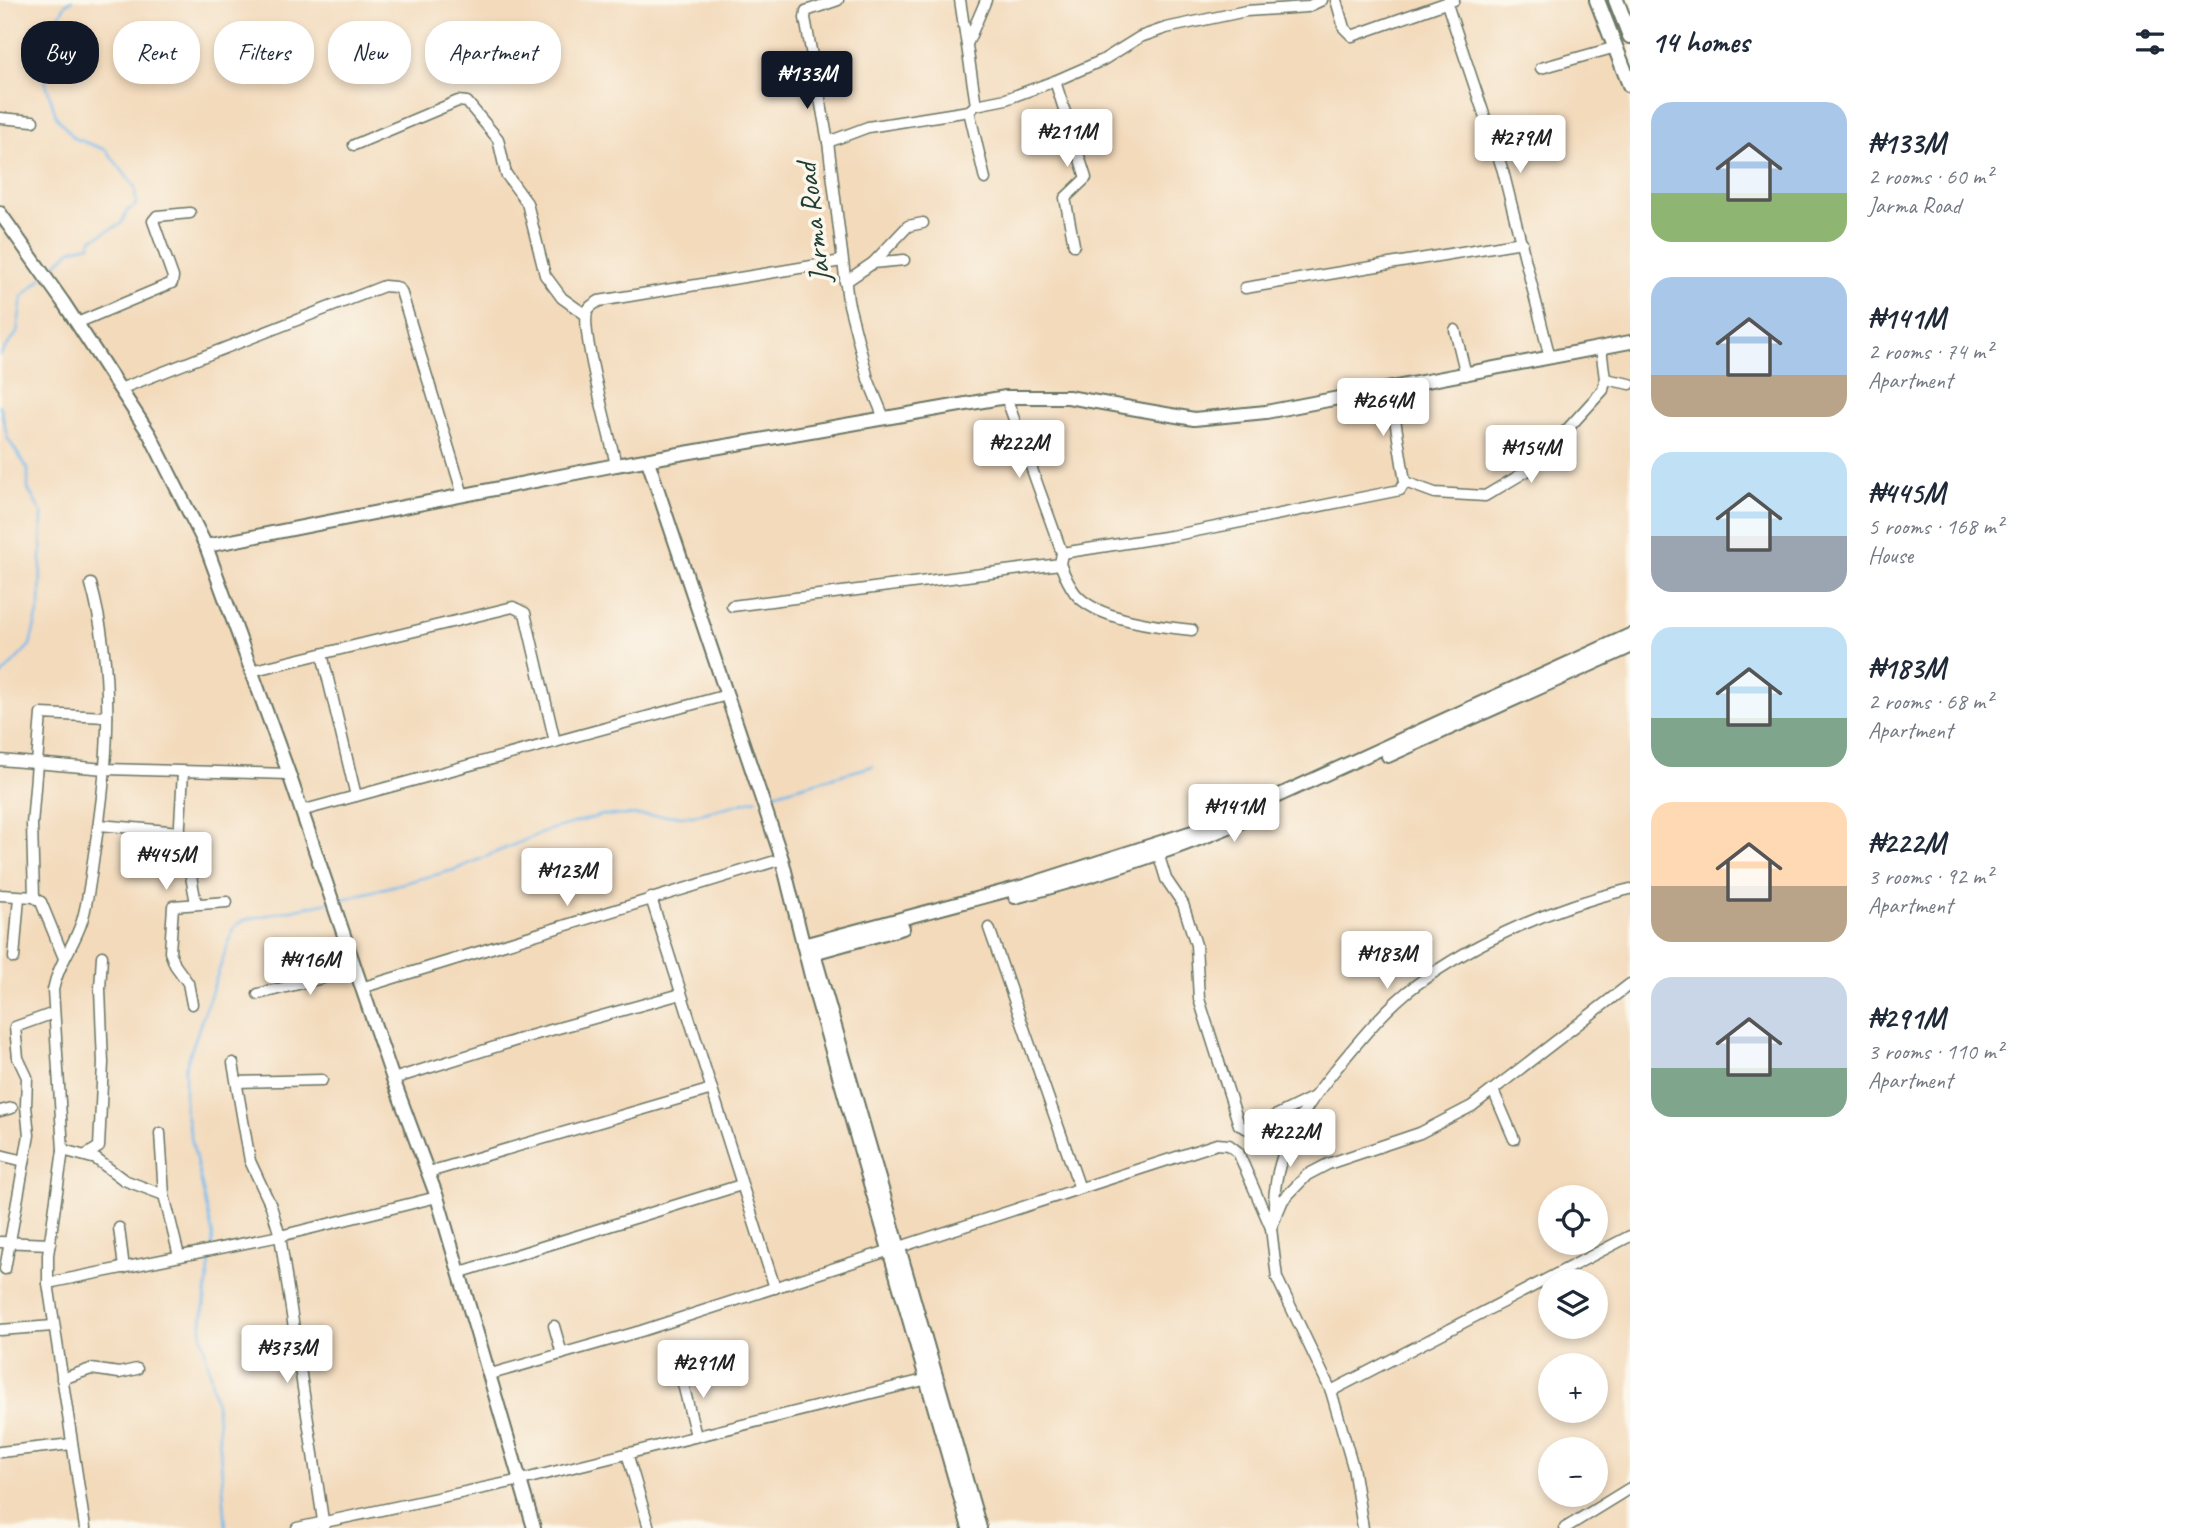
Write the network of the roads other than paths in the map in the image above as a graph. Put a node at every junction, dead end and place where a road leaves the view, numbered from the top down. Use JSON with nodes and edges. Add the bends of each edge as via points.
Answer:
{"nodes":[{"id":1,"x":838,"y":0,"type":"edge"},
{"id":2,"x":960,"y":0,"type":"edge"},
{"id":3,"x":986,"y":0,"type":"edge"},
{"id":4,"x":1322,"y":0,"type":"edge"},
{"id":5,"x":1336,"y":0,"type":"edge"},
{"id":6,"x":1597,"y":0,"type":"edge"},
{"id":7,"x":1616,"y":0,"type":"edge"},
{"id":8,"x":1451,"y":2,"type":"edge"},
{"id":9,"x":1258,"y":5,"type":"edge"},
{"id":10,"x":1627,"y":21,"type":"edge"},
{"id":11,"x":1630,"y":36,"type":"edge"},
{"id":12,"x":967,"y":43,"type":"junction"},
{"id":13,"x":1616,"y":47,"type":"junction"},
{"id":14,"x":1541,"y":68,"type":"dead end"},
{"id":15,"x":1055,"y":81,"type":"junction"},
{"id":16,"x":1630,"y":85,"type":"edge"},
{"id":17,"x":972,"y":108,"type":"junction"},
{"id":18,"x":0,"y":118,"type":"edge"},
{"id":19,"x":33,"y":121,"type":"dead end"},
{"id":20,"x":828,"y":142,"type":"junction"},
{"id":21,"x":354,"y":145,"type":"dead end"},
{"id":22,"x":985,"y":179,"type":"dead end"},
{"id":23,"x":0,"y":213,"type":"edge"},
{"id":24,"x":190,"y":213,"type":"dead end"},
{"id":25,"x":923,"y":223,"type":"dead end"},
{"id":26,"x":1522,"y":242,"type":"junction"},
{"id":27,"x":1074,"y":245,"type":"dead end"},
{"id":28,"x":904,"y":260,"type":"dead end"},
{"id":29,"x":842,"y":261,"type":"junction"},
{"id":30,"x":873,"y":263,"type":"junction"},
{"id":31,"x":845,"y":282,"type":"junction"},
{"id":32,"x":1245,"y":288,"type":"dead end"},
{"id":33,"x":586,"y":315,"type":"junction"},
{"id":34,"x":77,"y":323,"type":"junction"},
{"id":35,"x":1455,"y":330,"type":"dead end"},
{"id":36,"x":1630,"y":342,"type":"edge"},
{"id":37,"x":1601,"y":348,"type":"junction"},
{"id":38,"x":1550,"y":358,"type":"junction"},
{"id":39,"x":1466,"y":374,"type":"junction"},
{"id":40,"x":1605,"y":379,"type":"junction"},
{"id":41,"x":1630,"y":384,"type":"edge"},
{"id":42,"x":1390,"y":388,"type":"junction"},
{"id":43,"x":120,"y":389,"type":"junction"},
{"id":44,"x":1006,"y":397,"type":"junction"},
{"id":45,"x":884,"y":418,"type":"junction"},
{"id":46,"x":648,"y":461,"type":"junction"},
{"id":47,"x":616,"y":465,"type":"junction"},
{"id":48,"x":1405,"y":482,"type":"junction"},
{"id":49,"x":463,"y":495,"type":"junction"},
{"id":50,"x":206,"y":546,"type":"junction"},
{"id":51,"x":1062,"y":553,"type":"junction"},
{"id":52,"x":1060,"y":564,"type":"junction"},
{"id":53,"x":92,"y":584,"type":"dead end"},
{"id":54,"x":732,"y":606,"type":"dead end"},
{"id":55,"x":1192,"y":631,"type":"dead end"},
{"id":56,"x":1630,"y":635,"type":"edge"},
{"id":57,"x":1630,"y":647,"type":"edge"},
{"id":58,"x":322,"y":654,"type":"junction"},
{"id":59,"x":251,"y":671,"type":"junction"},
{"id":60,"x":727,"y":695,"type":"junction"},
{"id":61,"x":107,"y":717,"type":"junction"},
{"id":62,"x":555,"y":742,"type":"junction"},
{"id":63,"x":0,"y":760,"type":"edge"},
{"id":64,"x":36,"y":762,"type":"junction"},
{"id":65,"x":105,"y":769,"type":"junction"},
{"id":66,"x":183,"y":772,"type":"junction"},
{"id":67,"x":289,"y":774,"type":"junction"},
{"id":68,"x":356,"y":796,"type":"junction"},
{"id":69,"x":300,"y":811,"type":"junction"},
{"id":70,"x":99,"y":825,"type":"junction"},
{"id":71,"x":180,"y":832,"type":"junction"},
{"id":72,"x":1158,"y":853,"type":"junction"},
{"id":73,"x":782,"y":859,"type":"junction"},
{"id":74,"x":1630,"y":889,"type":"edge"},
{"id":75,"x":0,"y":895,"type":"edge"},
{"id":76,"x":19,"y":897,"type":"junction"},
{"id":77,"x":34,"y":897,"type":"junction"},
{"id":78,"x":651,"y":898,"type":"junction"},
{"id":79,"x":228,"y":902,"type":"dead end"},
{"id":80,"x":196,"y":903,"type":"junction"},
{"id":81,"x":801,"y":924,"type":"junction"},
{"id":82,"x":989,"y":928,"type":"dead end"},
{"id":83,"x":839,"y":940,"type":"junction"},
{"id":84,"x":808,"y":949,"type":"junction"},
{"id":85,"x":102,"y":956,"type":"dead end"},
{"id":86,"x":13,"y":958,"type":"dead end"},
{"id":87,"x":64,"y":958,"type":"junction"},
{"id":88,"x":355,"y":970,"type":"junction"},
{"id":89,"x":820,"y":974,"type":"junction"},
{"id":90,"x":1630,"y":984,"type":"edge"},
{"id":91,"x":361,"y":988,"type":"junction"},
{"id":92,"x":681,"y":993,"type":"junction"},
{"id":93,"x":258,"y":994,"type":"dead end"},
{"id":94,"x":192,"y":1004,"type":"dead end"},
{"id":95,"x":54,"y":1013,"type":"junction"},
{"id":96,"x":233,"y":1063,"type":"dead end"},
{"id":97,"x":393,"y":1079,"type":"junction"},
{"id":98,"x":322,"y":1080,"type":"dead end"},
{"id":99,"x":237,"y":1082,"type":"junction"},
{"id":100,"x":712,"y":1089,"type":"junction"},
{"id":101,"x":1493,"y":1090,"type":"junction"},
{"id":102,"x":1315,"y":1097,"type":"junction"},
{"id":103,"x":12,"y":1108,"type":"dead end"},
{"id":104,"x":0,"y":1111,"type":"edge"},
{"id":105,"x":160,"y":1133,"type":"dead end"},
{"id":106,"x":1514,"y":1139,"type":"dead end"},
{"id":107,"x":63,"y":1150,"type":"junction"},
{"id":108,"x":0,"y":1155,"type":"edge"},
{"id":109,"x":86,"y":1156,"type":"junction"},
{"id":110,"x":24,"y":1161,"type":"junction"},
{"id":111,"x":429,"y":1172,"type":"junction"},
{"id":112,"x":741,"y":1185,"type":"junction"},
{"id":113,"x":1079,"y":1186,"type":"junction"},
{"id":114,"x":164,"y":1195,"type":"junction"},
{"id":115,"x":437,"y":1197,"type":"junction"},
{"id":116,"x":1274,"y":1217,"type":"junction"},
{"id":117,"x":119,"y":1228,"type":"dead end"},
{"id":118,"x":1271,"y":1228,"type":"junction"},
{"id":119,"x":280,"y":1236,"type":"junction"},
{"id":120,"x":1630,"y":1236,"type":"edge"},
{"id":121,"x":4,"y":1242,"type":"edge"},
{"id":122,"x":50,"y":1244,"type":"junction"},
{"id":123,"x":894,"y":1249,"type":"junction"},
{"id":124,"x":179,"y":1256,"type":"junction"},
{"id":125,"x":124,"y":1268,"type":"junction"},
{"id":126,"x":5,"y":1269,"type":"dead end"},
{"id":127,"x":461,"y":1272,"type":"junction"},
{"id":128,"x":48,"y":1283,"type":"junction"},
{"id":129,"x":775,"y":1288,"type":"junction"},
{"id":130,"x":53,"y":1326,"type":"junction"},
{"id":131,"x":554,"y":1326,"type":"dead end"},
{"id":132,"x":0,"y":1330,"type":"edge"},
{"id":133,"x":562,"y":1354,"type":"junction"},
{"id":134,"x":137,"y":1369,"type":"dead end"},
{"id":135,"x":680,"y":1372,"type":"dead end"},
{"id":136,"x":491,"y":1374,"type":"junction"},
{"id":137,"x":62,"y":1378,"type":"junction"},
{"id":138,"x":928,"y":1379,"type":"junction"},
{"id":139,"x":1331,"y":1391,"type":"junction"},
{"id":140,"x":696,"y":1436,"type":"junction"},
{"id":141,"x":72,"y":1444,"type":"junction"},
{"id":142,"x":0,"y":1452,"type":"edge"},
{"id":143,"x":627,"y":1453,"type":"junction"},
{"id":144,"x":521,"y":1480,"type":"junction"},
{"id":145,"x":1630,"y":1488,"type":"edge"},
{"id":146,"x":324,"y":1525,"type":"edge"},
{"id":147,"x":85,"y":1528,"type":"edge"},
{"id":148,"x":298,"y":1528,"type":"edge"},
{"id":149,"x":534,"y":1528,"type":"edge"},
{"id":150,"x":649,"y":1528,"type":"edge"},
{"id":151,"x":969,"y":1528,"type":"edge"},
{"id":152,"x":980,"y":1528,"type":"edge"},
{"id":153,"x":1363,"y":1528,"type":"edge"},
{"id":154,"x":1565,"y":1528,"type":"edge"}],
"edges":[{"from":1,"to":20,"type":"street","name":"Jarma Road","via":[[813,7],[805,18]]},
{"from":2,"to":12,"type":"street"},
{"from":3,"to":12,"type":"street"},
{"from":4,"to":9,"type":"street","via":[[1307,7]]},
{"from":5,"to":8,"type":"street","via":[[1344,28],[1352,36]]},
{"from":6,"to":13,"type":"main road"},
{"from":7,"to":10,"type":"main road"},
{"from":8,"to":26,"type":"street"},
{"from":9,"to":15,"type":"street","via":[[1140,37]]},
{"from":10,"to":11,"type":"main road"},
{"from":12,"to":17,"type":"street"},
{"from":13,"to":14,"type":"street"},
{"from":13,"to":16,"type":"main road"},
{"from":15,"to":17,"type":"street"},
{"from":15,"to":27,"type":"street","via":[[1086,178],[1065,198]]},
{"from":17,"to":20,"type":"street","via":[[868,127]]},
{"from":17,"to":22,"type":"street"},
{"from":18,"to":19,"type":"street"},
{"from":20,"to":29,"type":"street","name":"Jarma Road"},
{"from":21,"to":33,"type":"street","via":[[467,102],[498,139],[506,174],[527,203],[545,275],[562,299]]},
{"from":23,"to":34,"type":"street"},
{"from":24,"to":34,"type":"street","via":[[154,217],[172,283]]},
{"from":25,"to":30,"type":"street","via":[[908,226]]},
{"from":26,"to":32,"type":"street"},
{"from":26,"to":38,"type":"street"},
{"from":28,"to":30,"type":"street"},
{"from":29,"to":31,"type":"street","name":"Jarma Road"},
{"from":29,"to":33,"type":"street","via":[[598,301]]},
{"from":30,"to":31,"type":"street"},
{"from":31,"to":45,"type":"street","name":"Jarma Road","via":[[868,379]]},
{"from":33,"to":47,"type":"street"},
{"from":34,"to":43,"type":"street"},
{"from":35,"to":39,"type":"street"},
{"from":36,"to":37,"type":"street"},
{"from":37,"to":38,"type":"street"},
{"from":37,"to":40,"type":"street"},
{"from":38,"to":39,"type":"street"},
{"from":39,"to":42,"type":"street"},
{"from":40,"to":41,"type":"street"},
{"from":40,"to":48,"type":"street","via":[[1603,390],[1532,468],[1485,496],[1433,493]]},
{"from":42,"to":44,"type":"street","via":[[1266,412],[1194,419],[1068,397]]},
{"from":42,"to":48,"type":"street"},
{"from":43,"to":49,"type":"street","via":[[390,285],[401,291]]},
{"from":43,"to":50,"type":"street","via":[[166,464]]},
{"from":44,"to":45,"type":"street"},
{"from":44,"to":51,"type":"street"},
{"from":45,"to":46,"type":"street"},
{"from":46,"to":47,"type":"street"},
{"from":46,"to":60,"type":"street"},
{"from":47,"to":49,"type":"street"},
{"from":48,"to":51,"type":"street","via":[[1400,490]]},
{"from":49,"to":50,"type":"street"},
{"from":50,"to":59,"type":"street"},
{"from":51,"to":52,"type":"street"},
{"from":52,"to":54,"type":"street"},
{"from":52,"to":55,"type":"street","via":[[1076,595],[1104,611],[1148,626]]},
{"from":53,"to":61,"type":"street","via":[[105,637]]},
{"from":56,"to":83,"type":"street","via":[[1214,825]]},
{"from":57,"to":72,"type":"street","via":[[1229,828]]},
{"from":58,"to":59,"type":"street"},
{"from":58,"to":62,"type":"street","via":[[506,607],[519,609],[525,613]]},
{"from":58,"to":68,"type":"street"},
{"from":59,"to":67,"type":"street"},
{"from":60,"to":62,"type":"street"},
{"from":60,"to":73,"type":"street"},
{"from":61,"to":64,"type":"street","via":[[43,713]]},
{"from":61,"to":65,"type":"street"},
{"from":62,"to":68,"type":"street"},
{"from":63,"to":64,"type":"street"},
{"from":64,"to":65,"type":"street"},
{"from":64,"to":77,"type":"street"},
{"from":65,"to":66,"type":"street"},
{"from":65,"to":70,"type":"street"},
{"from":66,"to":67,"type":"street"},
{"from":66,"to":71,"type":"street"},
{"from":67,"to":69,"type":"street"},
{"from":68,"to":69,"type":"street"},
{"from":69,"to":88,"type":"street"},
{"from":70,"to":71,"type":"street"},
{"from":70,"to":87,"type":"street","via":[[82,922]]},
{"from":71,"to":80,"type":"street"},
{"from":72,"to":83,"type":"street","via":[[1027,894]]},
{"from":72,"to":102,"type":"street","via":[[1166,878],[1183,904],[1196,945],[1202,1011],[1239,1125],[1248,1129]]},
{"from":73,"to":78,"type":"street"},
{"from":73,"to":81,"type":"street"},
{"from":74,"to":102,"type":"street","via":[[1531,922],[1453,960],[1414,986],[1364,1036]]},
{"from":75,"to":76,"type":"street"},
{"from":76,"to":77,"type":"street"},
{"from":76,"to":86,"type":"street"},
{"from":77,"to":87,"type":"street","via":[[43,905]]},
{"from":78,"to":91,"type":"street"},
{"from":78,"to":92,"type":"street"},
{"from":79,"to":80,"type":"street"},
{"from":80,"to":94,"type":"street","via":[[173,906],[170,952],[188,983]]},
{"from":81,"to":83,"type":"street","via":[[815,935]]},
{"from":81,"to":84,"type":"street"},
{"from":82,"to":113,"type":"street"},
{"from":83,"to":84,"type":"street"},
{"from":83,"to":89,"type":"street"},
{"from":84,"to":89,"type":"street"},
{"from":84,"to":123,"type":"street"},
{"from":85,"to":109,"type":"street","via":[[99,1147]]},
{"from":87,"to":95,"type":"street","via":[[53,990]]},
{"from":88,"to":91,"type":"street"},
{"from":88,"to":93,"type":"street"},
{"from":89,"to":123,"type":"street"},
{"from":90,"to":101,"type":"street"},
{"from":91,"to":97,"type":"street"},
{"from":92,"to":97,"type":"street"},
{"from":92,"to":100,"type":"street"},
{"from":95,"to":107,"type":"street"},
{"from":95,"to":110,"type":"street","via":[[15,1027],[18,1058],[27,1077],[29,1135]]},
{"from":96,"to":99,"type":"street"},
{"from":97,"to":111,"type":"street"},
{"from":98,"to":99,"type":"street"},
{"from":99,"to":119,"type":"street","via":[[250,1161]]},
{"from":100,"to":111,"type":"street"},
{"from":100,"to":112,"type":"street"},
{"from":101,"to":106,"type":"street"},
{"from":101,"to":116,"type":"street","via":[[1449,1120],[1307,1175],[1293,1186]]},
{"from":102,"to":116,"type":"street","via":[[1296,1123],[1281,1157]]},
{"from":103,"to":104,"type":"street"},
{"from":105,"to":114,"type":"street"},
{"from":107,"to":109,"type":"street"},
{"from":107,"to":122,"type":"street"},
{"from":108,"to":110,"type":"street"},
{"from":109,"to":114,"type":"street","via":[[124,1180]]},
{"from":110,"to":121,"type":"street"},
{"from":111,"to":115,"type":"street"},
{"from":112,"to":127,"type":"street"},
{"from":112,"to":129,"type":"street"},
{"from":113,"to":118,"type":"street","via":[[1224,1143],[1238,1152]]},
{"from":113,"to":123,"type":"street"},
{"from":114,"to":124,"type":"street"},
{"from":115,"to":119,"type":"street"},
{"from":115,"to":127,"type":"street"},
{"from":116,"to":118,"type":"street"},
{"from":117,"to":125,"type":"street"},
{"from":118,"to":139,"type":"street","via":[[1273,1260],[1284,1297]]},
{"from":119,"to":124,"type":"street"},
{"from":119,"to":146,"type":"street"},
{"from":120,"to":139,"type":"street"},
{"from":121,"to":122,"type":"street"},
{"from":121,"to":126,"type":"street"},
{"from":122,"to":128,"type":"street"},
{"from":123,"to":129,"type":"street"},
{"from":123,"to":138,"type":"street"},
{"from":123,"to":152,"type":"street"},
{"from":124,"to":125,"type":"street"},
{"from":125,"to":128,"type":"street"},
{"from":127,"to":136,"type":"street"},
{"from":128,"to":130,"type":"street"},
{"from":129,"to":133,"type":"street"},
{"from":130,"to":132,"type":"street"},
{"from":130,"to":137,"type":"street"},
{"from":131,"to":133,"type":"street"},
{"from":133,"to":136,"type":"street"},
{"from":134,"to":137,"type":"street","via":[[119,1373],[91,1369]]},
{"from":135,"to":140,"type":"street"},
{"from":136,"to":144,"type":"street"},
{"from":137,"to":141,"type":"street"},
{"from":138,"to":140,"type":"street"},
{"from":138,"to":151,"type":"street"},
{"from":139,"to":153,"type":"street","via":[[1353,1467]]},
{"from":140,"to":143,"type":"street"},
{"from":141,"to":142,"type":"street"},
{"from":141,"to":147,"type":"street"},
{"from":143,"to":144,"type":"street"},
{"from":143,"to":150,"type":"street"},
{"from":144,"to":146,"type":"street"},
{"from":144,"to":149,"type":"street"},
{"from":145,"to":154,"type":"street"},
{"from":146,"to":148,"type":"street"}]}
